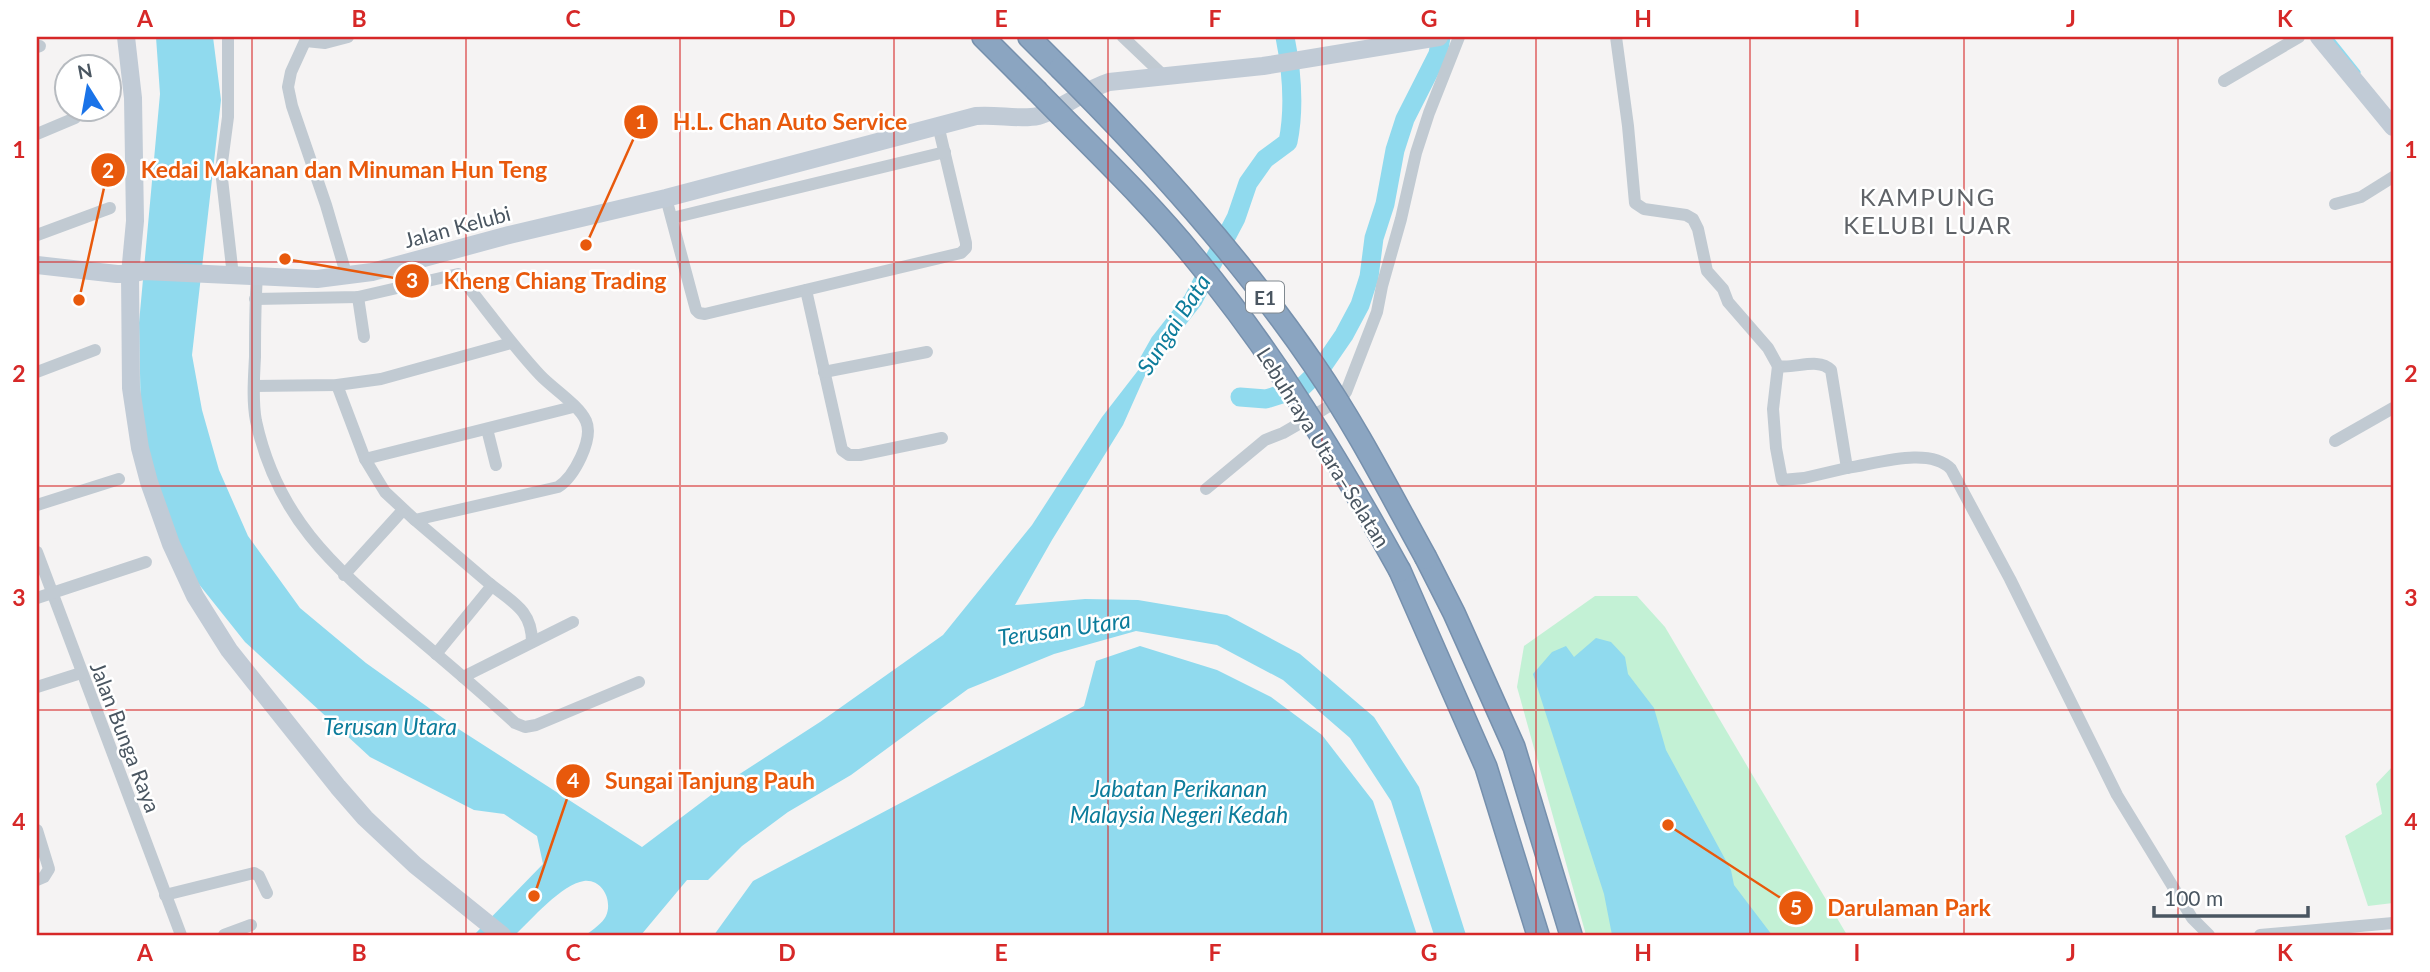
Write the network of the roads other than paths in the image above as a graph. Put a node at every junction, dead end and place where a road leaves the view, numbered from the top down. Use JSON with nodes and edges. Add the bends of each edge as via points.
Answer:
{"nodes":[{"id":1,"x":126,"y":37,"type":"edge"},
{"id":2,"x":228,"y":37,"type":"edge"},
{"id":3,"x":348,"y":37,"type":"edge"},
{"id":4,"x":983,"y":37,"type":"edge"},
{"id":5,"x":1029,"y":37,"type":"edge"},
{"id":6,"x":1123,"y":37,"type":"edge"},
{"id":7,"x":1459,"y":37,"type":"edge"},
{"id":8,"x":1616,"y":37,"type":"edge"},
{"id":9,"x":2299,"y":37,"type":"edge"},
{"id":10,"x":2319,"y":37,"type":"edge"},
{"id":11,"x":1434,"y":38,"type":"edge"},
{"id":12,"x":306,"y":39,"type":"edge"},
{"id":13,"x":1164,"y":76,"type":"junction"},
{"id":14,"x":2224,"y":81,"type":"dead end"},
{"id":15,"x":66,"y":122,"type":"edge"},
{"id":16,"x":938,"y":125,"type":"junction"},
{"id":17,"x":2393,"y":127,"type":"edge"},
{"id":18,"x":37,"y":134,"type":"edge"},
{"id":19,"x":945,"y":152,"type":"junction"},
{"id":20,"x":2393,"y":177,"type":"edge"},
{"id":21,"x":666,"y":198,"type":"junction"},
{"id":22,"x":2335,"y":204,"type":"dead end"},
{"id":23,"x":110,"y":208,"type":"dead end"},
{"id":24,"x":671,"y":218,"type":"junction"},
{"id":25,"x":37,"y":235,"type":"edge"},
{"id":26,"x":40,"y":265,"type":"edge"},
{"id":27,"x":130,"y":269,"type":"junction"},
{"id":28,"x":372,"y":272,"type":"junction"},
{"id":29,"x":225,"y":276,"type":"junction"},
{"id":30,"x":257,"y":276,"type":"junction"},
{"id":31,"x":347,"y":277,"type":"junction"},
{"id":32,"x":806,"y":290,"type":"junction"},
{"id":33,"x":377,"y":293,"type":"junction"},
{"id":34,"x":358,"y":297,"type":"junction"},
{"id":35,"x":255,"y":299,"type":"junction"},
{"id":36,"x":364,"y":337,"type":"dead end"},
{"id":37,"x":511,"y":343,"type":"junction"},
{"id":38,"x":95,"y":350,"type":"dead end"},
{"id":39,"x":927,"y":352,"type":"dead end"},
{"id":40,"x":1778,"y":366,"type":"junction"},
{"id":41,"x":37,"y":372,"type":"edge"},
{"id":42,"x":824,"y":372,"type":"junction"},
{"id":43,"x":337,"y":385,"type":"junction"},
{"id":44,"x":254,"y":386,"type":"junction"},
{"id":45,"x":573,"y":407,"type":"junction"},
{"id":46,"x":2393,"y":408,"type":"edge"},
{"id":47,"x":487,"y":429,"type":"junction"},
{"id":48,"x":942,"y":438,"type":"dead end"},
{"id":49,"x":2335,"y":441,"type":"dead end"},
{"id":50,"x":365,"y":459,"type":"junction"},
{"id":51,"x":496,"y":465,"type":"dead end"},
{"id":52,"x":1847,"y":468,"type":"junction"},
{"id":53,"x":119,"y":479,"type":"dead end"},
{"id":54,"x":1206,"y":489,"type":"dead end"},
{"id":55,"x":37,"y":505,"type":"edge"},
{"id":56,"x":403,"y":510,"type":"junction"},
{"id":57,"x":415,"y":520,"type":"junction"},
{"id":58,"x":37,"y":552,"type":"edge"},
{"id":59,"x":146,"y":562,"type":"dead end"},
{"id":60,"x":344,"y":575,"type":"junction"},
{"id":61,"x":490,"y":584,"type":"junction"},
{"id":62,"x":51,"y":593,"type":"junction"},
{"id":63,"x":37,"y":598,"type":"edge"},
{"id":64,"x":573,"y":622,"type":"dead end"},
{"id":65,"x":532,"y":642,"type":"junction"},
{"id":66,"x":436,"y":654,"type":"junction"},
{"id":67,"x":81,"y":673,"type":"junction"},
{"id":68,"x":464,"y":677,"type":"junction"},
{"id":69,"x":639,"y":682,"type":"dead end"},
{"id":70,"x":37,"y":687,"type":"edge"},
{"id":71,"x":37,"y":830,"type":"edge"},
{"id":72,"x":37,"y":880,"type":"edge"},
{"id":73,"x":267,"y":893,"type":"dead end"},
{"id":74,"x":165,"y":895,"type":"junction"},
{"id":75,"x":2393,"y":922,"type":"edge"},
{"id":76,"x":251,"y":925,"type":"dead end"},
{"id":77,"x":181,"y":935,"type":"edge"},
{"id":78,"x":224,"y":935,"type":"edge"},
{"id":79,"x":502,"y":935,"type":"edge"},
{"id":80,"x":1538,"y":935,"type":"edge"},
{"id":81,"x":1571,"y":935,"type":"edge"},
{"id":82,"x":2209,"y":935,"type":"edge"},
{"id":83,"x":2260,"y":935,"type":"edge"}],
"edges":[{"from":1,"to":27,"type":"main road","via":[[133,98]]},
{"from":2,"to":29,"type":"street","via":[[228,117],[221,170]]},
{"from":3,"to":12,"type":"street","via":[[325,43]]},
{"from":4,"to":80,"type":"highway","name":"Lebuhraya Utara–Selatan","number":"E1","bridge":true,"via":[[1193,255],[1268,353],[1318,430],[1400,571],[1486,766]]},
{"from":5,"to":81,"type":"highway","name":"Lebuhraya Utara–Selatan","number":"E1","bridge":true,"via":[[1157,168],[1264,296],[1343,410],[1426,558],[1514,747]]},
{"from":6,"to":13,"type":"street"},
{"from":7,"to":54,"type":"street","via":[[1429,113],[1377,312],[1346,392],[1321,411],[1265,440]]},
{"from":8,"to":40,"type":"street","via":[[1635,203],[1693,219],[1707,271]]},
{"from":9,"to":14,"type":"street"},
{"from":10,"to":17,"type":"main road"},
{"from":11,"to":13,"type":"main road","name":"Jalan Kelubi","via":[[1263,66]]},
{"from":12,"to":31,"type":"street","via":[[288,87]]},
{"from":13,"to":16,"type":"main road","name":"Jalan Kelubi","via":[[1096,86],[1034,117],[994,114]]},
{"from":15,"to":18,"type":"street"},
{"from":16,"to":19,"type":"street"},
{"from":16,"to":21,"type":"main road","name":"Jalan Kelubi"},
{"from":19,"to":24,"type":"street"},
{"from":19,"to":32,"type":"street","via":[[966,248],[961,253]]},
{"from":20,"to":22,"type":"street","via":[[2361,197]]},
{"from":21,"to":24,"type":"street"},
{"from":21,"to":28,"type":"main road","name":"Jalan Kelubi"},
{"from":23,"to":25,"type":"street"},
{"from":24,"to":32,"type":"street","via":[[699,313]]},
{"from":26,"to":27,"type":"main road","name":"Jalan Kelubi"},
{"from":27,"to":29,"type":"main road","name":"Jalan Kelubi"},
{"from":27,"to":79,"type":"main road","via":[[122,328],[136,428],[149,482],[191,587],[229,650],[365,818]]},
{"from":28,"to":31,"type":"main road","name":"Jalan Kelubi"},
{"from":28,"to":33,"type":"street"},
{"from":29,"to":30,"type":"main road","name":"Jalan Kelubi"},
{"from":30,"to":31,"type":"main road","name":"Jalan Kelubi"},
{"from":30,"to":35,"type":"street"},
{"from":32,"to":42,"type":"street"},
{"from":33,"to":34,"type":"street"},
{"from":33,"to":37,"type":"street","via":[[458,274]]},
{"from":34,"to":35,"type":"street"},
{"from":34,"to":36,"type":"street"},
{"from":35,"to":44,"type":"street"},
{"from":37,"to":43,"type":"street","via":[[381,379]]},
{"from":37,"to":45,"type":"street"},
{"from":38,"to":41,"type":"street"},
{"from":39,"to":42,"type":"street"},
{"from":40,"to":52,"type":"street","via":[[1820,364],[1831,370]]},
{"from":40,"to":52,"type":"street","via":[[1773,409],[1782,480]]},
{"from":42,"to":48,"type":"street","via":[[842,450],[849,455]]},
{"from":43,"to":44,"type":"street"},
{"from":43,"to":50,"type":"street"},
{"from":44,"to":60,"type":"street","via":[[262,443],[283,496],[313,542]]},
{"from":45,"to":47,"type":"street"},
{"from":45,"to":57,"type":"street","via":[[588,428],[583,452],[565,482]]},
{"from":46,"to":49,"type":"street"},
{"from":47,"to":50,"type":"street"},
{"from":47,"to":51,"type":"street"},
{"from":50,"to":56,"type":"street","via":[[380,485]]},
{"from":52,"to":82,"type":"street","via":[[1923,457],[1940,460],[1951,469],[2117,795],[2192,918]]},
{"from":53,"to":55,"type":"street"},
{"from":56,"to":57,"type":"street"},
{"from":56,"to":60,"type":"street"},
{"from":57,"to":61,"type":"street"},
{"from":58,"to":62,"type":"street","name":"Jalan Bunga Raya"},
{"from":59,"to":62,"type":"street"},
{"from":60,"to":66,"type":"street"},
{"from":61,"to":65,"type":"street","via":[[525,612]]},
{"from":61,"to":66,"type":"street"},
{"from":62,"to":63,"type":"street"},
{"from":62,"to":67,"type":"street","name":"Jalan Bunga Raya"},
{"from":64,"to":65,"type":"street"},
{"from":65,"to":68,"type":"street"},
{"from":66,"to":68,"type":"street"},
{"from":67,"to":70,"type":"street"},
{"from":67,"to":74,"type":"street","name":"Jalan Bunga Raya"},
{"from":68,"to":69,"type":"street","via":[[514,723],[525,727]]},
{"from":71,"to":72,"type":"street","via":[[48,869]]},
{"from":73,"to":74,"type":"street","via":[[254,873]]},
{"from":74,"to":77,"type":"street","name":"Jalan Bunga Raya"},
{"from":75,"to":83,"type":"street"},
{"from":76,"to":78,"type":"street"}]}
